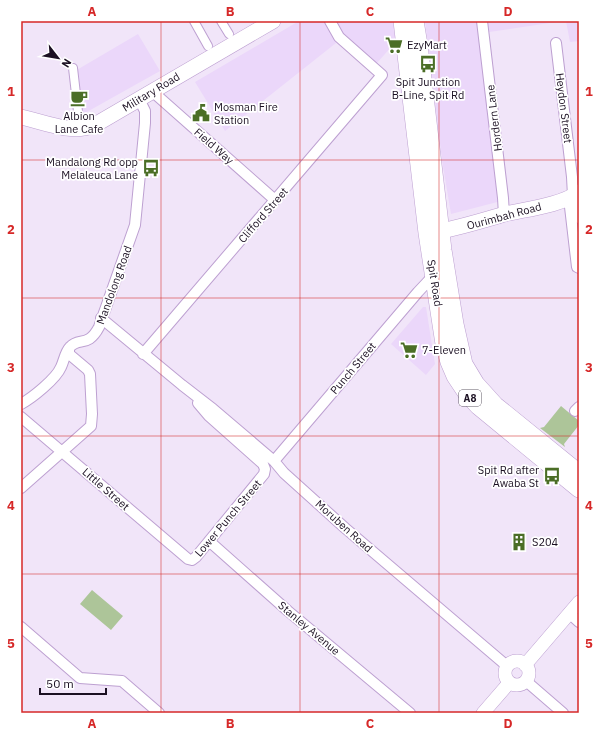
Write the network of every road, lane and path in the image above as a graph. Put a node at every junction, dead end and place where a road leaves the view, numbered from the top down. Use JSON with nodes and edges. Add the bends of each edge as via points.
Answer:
{"nodes":[{"id":1,"x":194,"y":21,"type":"edge"},
{"id":2,"x":221,"y":21,"type":"edge"},
{"id":3,"x":273,"y":21,"type":"edge"},
{"id":4,"x":330,"y":21,"type":"edge"},
{"id":5,"x":402,"y":21,"type":"edge"},
{"id":6,"x":415,"y":21,"type":"edge"},
{"id":7,"x":482,"y":21,"type":"edge"},
{"id":8,"x":229,"y":34,"type":"dead end"},
{"id":9,"x":556,"y":43,"type":"dead end"},
{"id":10,"x":208,"y":46,"type":"dead end"},
{"id":11,"x":73,"y":68,"type":"dead end"},
{"id":12,"x":146,"y":96,"type":"junction"},
{"id":13,"x":21,"y":117,"type":"edge"},
{"id":14,"x":80,"y":129,"type":"junction"},
{"id":15,"x":576,"y":194,"type":"edge"},
{"id":16,"x":275,"y":200,"type":"junction"},
{"id":17,"x":504,"y":215,"type":"junction"},
{"id":18,"x":579,"y":218,"type":"edge"},
{"id":19,"x":434,"y":232,"type":"junction"},
{"id":20,"x":579,"y":268,"type":"edge"},
{"id":21,"x":433,"y":276,"type":"junction"},
{"id":22,"x":101,"y":318,"type":"junction"},
{"id":23,"x":68,"y":349,"type":"junction"},
{"id":24,"x":143,"y":354,"type":"junction"},
{"id":25,"x":182,"y":385,"type":"junction"},
{"id":26,"x":21,"y":404,"type":"edge"},
{"id":27,"x":21,"y":417,"type":"edge"},
{"id":28,"x":63,"y":451,"type":"junction"},
{"id":29,"x":274,"y":461,"type":"junction"},
{"id":30,"x":579,"y":473,"type":"edge"},
{"id":31,"x":264,"y":474,"type":"joint"},
{"id":32,"x":21,"y":488,"type":"edge"},
{"id":33,"x":579,"y":489,"type":"edge"},
{"id":34,"x":209,"y":541,"type":"junction"},
{"id":35,"x":192,"y":560,"type":"joint"},
{"id":36,"x":579,"y":602,"type":"edge"},
{"id":37,"x":574,"y":618,"type":"edge"},
{"id":38,"x":21,"y":627,"type":"edge"},
{"id":39,"x":526,"y":665,"type":"junction"},
{"id":40,"x":507,"y":666,"type":"junction"},
{"id":41,"x":526,"y":681,"type":"junction"},
{"id":42,"x":510,"y":683,"type":"junction"},
{"id":43,"x":159,"y":713,"type":"edge"},
{"id":44,"x":410,"y":713,"type":"edge"},
{"id":45,"x":483,"y":713,"type":"edge"},
{"id":46,"x":563,"y":713,"type":"edge"}],
"edges":[{"from":1,"to":10,"type":"street"},
{"from":2,"to":8,"type":"street"},
{"from":3,"to":12,"type":"main road","name":"Military Road"},
{"from":4,"to":16,"type":"street","name":"Clifford Street","via":[[343,41],[382,75]]},
{"from":5,"to":19,"type":"highway","name":"Spit Road","number":"A8"},
{"from":6,"to":19,"type":"highway","name":"Spit Road","number":"A8"},
{"from":7,"to":17,"type":"street","name":"Hordern Lane"},
{"from":9,"to":15,"type":"street","name":"Heydon Street"},
{"from":11,"to":14,"type":"street"},
{"from":12,"to":14,"type":"main road","name":"Military Road","via":[[93,126]]},
{"from":12,"to":16,"type":"street","name":"Field Way"},
{"from":12,"to":22,"type":"street","name":"Mandolong Road","via":[[135,225]]},
{"from":13,"to":14,"type":"main road","name":"Military Road"},
{"from":15,"to":17,"type":"main road","name":"Ourimbah Road","via":[[565,200]]},
{"from":15,"to":18,"type":"street","name":"Heydon Street"},
{"from":15,"to":20,"type":"street","name":"Heydon Street","via":[[570,207]]},
{"from":16,"to":24,"type":"street","name":"Clifford Street"},
{"from":17,"to":19,"type":"main road","name":"Ourimbah Road","via":[[455,229]]},
{"from":19,"to":21,"type":"highway","name":"Spit Road","number":"A8"},
{"from":19,"to":30,"type":"highway","name":"Spit Road","number":"A8","via":[[464,364],[476,384],[495,405]]},
{"from":21,"to":29,"type":"street","name":"Punch Street"},
{"from":21,"to":33,"type":"highway","name":"Spit Road","number":"A8","via":[[449,362],[466,394]]},
{"from":22,"to":23,"type":"street","name":"Mandolong Road","via":[[93,336]]},
{"from":22,"to":24,"type":"street","name":"Moruben Road"},
{"from":23,"to":26,"type":"street","via":[[61,368],[47,384]]},
{"from":23,"to":28,"type":"street","via":[[69,354],[90,374],[92,422],[88,430]]},
{"from":24,"to":25,"type":"street","name":"Moruben Road"},
{"from":25,"to":29,"type":"street","name":"Moruben Road"},
{"from":25,"to":31,"type":"street","name":"Moruben Road","via":[[209,416],[263,464]]},
{"from":27,"to":28,"type":"street","name":"Little Street"},
{"from":28,"to":32,"type":"street"},
{"from":28,"to":35,"type":"street","name":"Little Street"},
{"from":29,"to":40,"type":"street","name":"Moruben Road","via":[[344,528]]},
{"from":31,"to":34,"type":"street","name":"Lower Punch Street"},
{"from":34,"to":35,"type":"street","name":"Lower Punch Street"},
{"from":34,"to":44,"type":"street","name":"Stanley Avenue"},
{"from":36,"to":37,"type":"street"},
{"from":37,"to":39,"type":"street"},
{"from":38,"to":43,"type":"street","via":[[80,678],[122,681]]},
{"from":39,"to":40,"type":"street","via":[[515,661]]},
{"from":39,"to":41,"type":"street","via":[[529,671]]},
{"from":40,"to":42,"type":"street","via":[[505,677]]},
{"from":41,"to":42,"type":"street","via":[[519,685]]},
{"from":41,"to":46,"type":"street"},
{"from":42,"to":45,"type":"street"}]}
